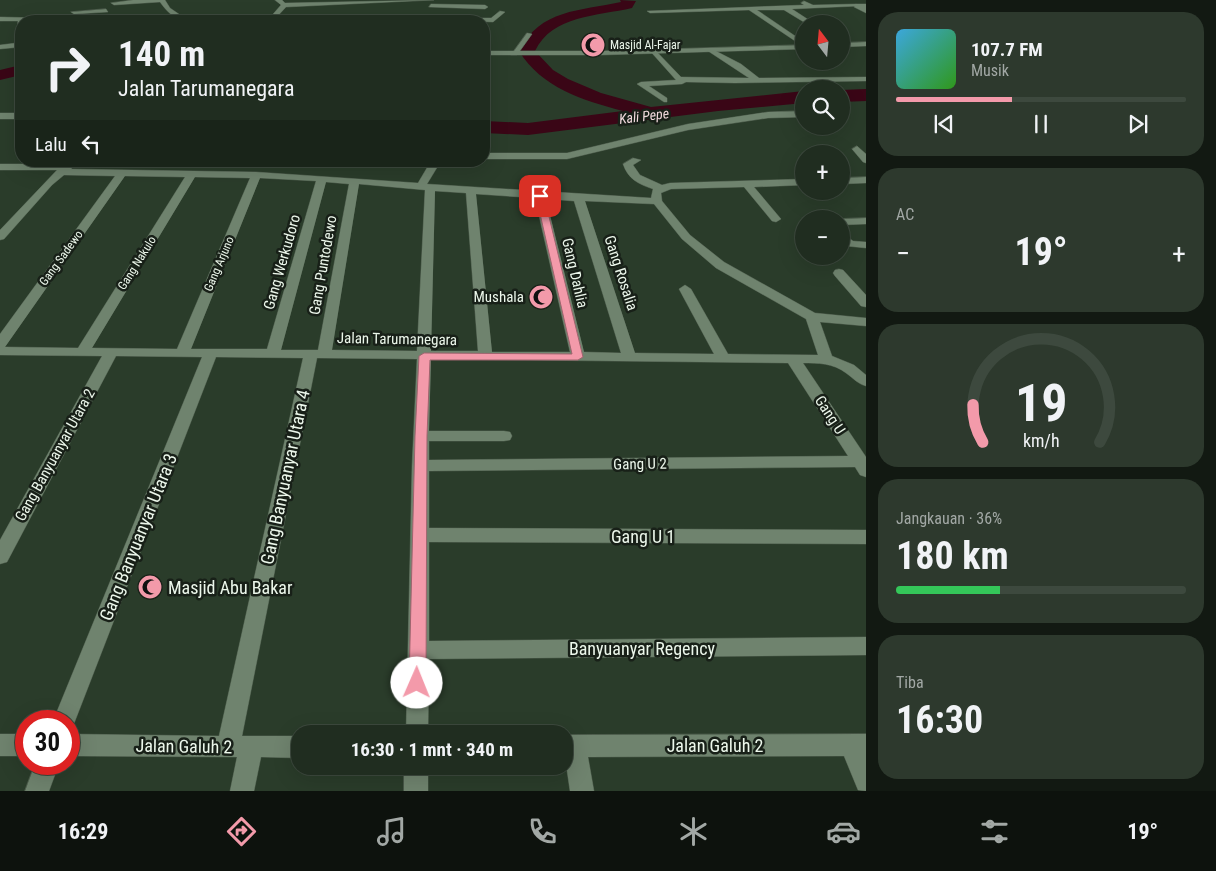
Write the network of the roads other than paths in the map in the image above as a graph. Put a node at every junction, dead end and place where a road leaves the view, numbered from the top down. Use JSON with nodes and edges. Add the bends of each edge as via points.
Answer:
{"nodes":[{"id":1,"x":162,"y":0,"type":"edge"},
{"id":2,"x":278,"y":0,"type":"edge"},
{"id":3,"x":703,"y":0,"type":"edge"},
{"id":4,"x":798,"y":0,"type":"edge"},
{"id":5,"x":862,"y":0,"type":"edge"},
{"id":6,"x":756,"y":1,"type":"edge"},
{"id":7,"x":115,"y":2,"type":"edge"},
{"id":8,"x":431,"y":2,"type":"edge"},
{"id":9,"x":866,"y":4,"type":"edge"},
{"id":10,"x":284,"y":5,"type":"junction"},
{"id":11,"x":856,"y":6,"type":"junction"},
{"id":12,"x":485,"y":7,"type":"dead end"},
{"id":13,"x":812,"y":7,"type":"junction"},
{"id":14,"x":766,"y":8,"type":"junction"},
{"id":15,"x":786,"y":8,"type":"junction"},
{"id":16,"x":714,"y":9,"type":"junction"},
{"id":17,"x":751,"y":9,"type":"junction"},
{"id":18,"x":670,"y":10,"type":"junction"},
{"id":19,"x":650,"y":11,"type":"dead end"},
{"id":20,"x":866,"y":11,"type":"edge"},
{"id":21,"x":74,"y":12,"type":"dead end"},
{"id":22,"x":106,"y":12,"type":"junction"},
{"id":23,"x":502,"y":12,"type":"dead end"},
{"id":24,"x":103,"y":15,"type":"edge"},
{"id":25,"x":178,"y":15,"type":"edge"},
{"id":26,"x":275,"y":15,"type":"edge"},
{"id":27,"x":430,"y":15,"type":"edge"},
{"id":28,"x":797,"y":15,"type":"edge"},
{"id":29,"x":678,"y":18,"type":"dead end"},
{"id":30,"x":0,"y":20,"type":"edge"},
{"id":31,"x":15,"y":20,"type":"edge"},
{"id":32,"x":493,"y":20,"type":"joint"},
{"id":33,"x":490,"y":23,"type":"edge"},
{"id":34,"x":530,"y":34,"type":"dead end"},
{"id":35,"x":795,"y":40,"type":"edge"},
{"id":36,"x":866,"y":44,"type":"edge"},
{"id":37,"x":15,"y":45,"type":"edge"},
{"id":38,"x":850,"y":45,"type":"edge"},
{"id":39,"x":795,"y":46,"type":"edge"},
{"id":40,"x":0,"y":47,"type":"edge"},
{"id":41,"x":710,"y":50,"type":"junction"},
{"id":42,"x":655,"y":52,"type":"junction"},
{"id":43,"x":490,"y":53,"type":"edge"},
{"id":44,"x":515,"y":53,"type":"junction"},
{"id":45,"x":679,"y":79,"type":"junction"},
{"id":46,"x":866,"y":79,"type":"edge"},
{"id":47,"x":756,"y":80,"type":"junction"},
{"id":48,"x":664,"y":100,"type":"dead end"},
{"id":49,"x":795,"y":114,"type":"edge"},
{"id":50,"x":0,"y":116,"type":"edge"},
{"id":51,"x":15,"y":116,"type":"edge"},
{"id":52,"x":866,"y":148,"type":"edge"},
{"id":53,"x":490,"y":156,"type":"edge"},
{"id":54,"x":636,"y":160,"type":"dead end"},
{"id":55,"x":866,"y":160,"type":"edge"},
{"id":56,"x":0,"y":167,"type":"edge"},
{"id":57,"x":67,"y":167,"type":"edge"},
{"id":58,"x":164,"y":167,"type":"edge"},
{"id":59,"x":249,"y":167,"type":"edge"},
{"id":60,"x":434,"y":167,"type":"edge"},
{"id":61,"x":122,"y":173,"type":"junction"},
{"id":62,"x":158,"y":173,"type":"junction"},
{"id":63,"x":192,"y":174,"type":"junction"},
{"id":64,"x":244,"y":174,"type":"junction"},
{"id":65,"x":256,"y":175,"type":"junction"},
{"id":66,"x":322,"y":179,"type":"junction"},
{"id":67,"x":850,"y":180,"type":"edge"},
{"id":68,"x":866,"y":180,"type":"edge"},
{"id":69,"x":354,"y":181,"type":"junction"},
{"id":70,"x":795,"y":182,"type":"edge"},
{"id":71,"x":746,"y":183,"type":"junction"},
{"id":72,"x":425,"y":188,"type":"junction"},
{"id":73,"x":661,"y":188,"type":"junction"},
{"id":74,"x":471,"y":192,"type":"junction"},
{"id":75,"x":540,"y":196,"type":"junction"},
{"id":76,"x":579,"y":198,"type":"junction"},
{"id":77,"x":656,"y":201,"type":"junction"},
{"id":78,"x":776,"y":219,"type":"dead end"},
{"id":79,"x":866,"y":221,"type":"edge"},
{"id":80,"x":850,"y":222,"type":"edge"},
{"id":81,"x":0,"y":237,"type":"edge"},
{"id":82,"x":850,"y":244,"type":"edge"},
{"id":83,"x":866,"y":245,"type":"edge"},
{"id":84,"x":839,"y":273,"type":"dead end"},
{"id":85,"x":684,"y":289,"type":"dead end"},
{"id":86,"x":866,"y":303,"type":"edge"},
{"id":87,"x":812,"y":317,"type":"junction"},
{"id":88,"x":866,"y":322,"type":"edge"},
{"id":89,"x":2,"y":352,"type":"edge"},
{"id":90,"x":82,"y":352,"type":"junction"},
{"id":91,"x":111,"y":353,"type":"junction"},
{"id":92,"x":182,"y":353,"type":"junction"},
{"id":93,"x":211,"y":353,"type":"junction"},
{"id":94,"x":273,"y":354,"type":"junction"},
{"id":95,"x":317,"y":355,"type":"junction"},
{"id":96,"x":424,"y":356,"type":"junction"},
{"id":97,"x":485,"y":357,"type":"junction"},
{"id":98,"x":578,"y":357,"type":"junction"},
{"id":99,"x":630,"y":358,"type":"junction"},
{"id":100,"x":724,"y":359,"type":"junction"},
{"id":101,"x":793,"y":359,"type":"junction"},
{"id":102,"x":826,"y":359,"type":"junction"},
{"id":103,"x":849,"y":368,"type":"junction"},
{"id":104,"x":866,"y":368,"type":"edge"},
{"id":105,"x":866,"y":382,"type":"edge"},
{"id":106,"x":421,"y":436,"type":"junction"},
{"id":107,"x":504,"y":436,"type":"dead end"},
{"id":108,"x":420,"y":466,"type":"junction"},
{"id":109,"x":863,"y":466,"type":"edge"},
{"id":110,"x":419,"y":535,"type":"junction"},
{"id":111,"x":866,"y":537,"type":"edge"},
{"id":112,"x":0,"y":557,"type":"edge"},
{"id":113,"x":866,"y":646,"type":"edge"},
{"id":114,"x":418,"y":650,"type":"junction"},
{"id":115,"x":68,"y":710,"type":"edge"},
{"id":116,"x":416,"y":725,"type":"edge"},
{"id":117,"x":0,"y":745,"type":"edge"},
{"id":118,"x":15,"y":745,"type":"edge"},
{"id":119,"x":80,"y":745,"type":"edge"},
{"id":120,"x":858,"y":745,"type":"edge"},
{"id":121,"x":573,"y":746,"type":"edge"},
{"id":122,"x":239,"y":747,"type":"junction"},
{"id":123,"x":291,"y":747,"type":"edge"},
{"id":124,"x":573,"y":757,"type":"edge"},
{"id":125,"x":43,"y":775,"type":"edge"},
{"id":126,"x":416,"y":775,"type":"edge"},
{"id":127,"x":866,"y":782,"type":"edge"},
{"id":128,"x":37,"y":791,"type":"edge"},
{"id":129,"x":242,"y":791,"type":"edge"},
{"id":130,"x":416,"y":791,"type":"edge"},
{"id":131,"x":582,"y":791,"type":"edge"}],
"edges":[{"from":1,"to":7,"type":"street"},
{"from":1,"to":25,"type":"street"},
{"from":2,"to":10,"type":"street"},
{"from":3,"to":16,"type":"street"},
{"from":4,"to":13,"type":"street"},
{"from":5,"to":9,"type":"street"},
{"from":6,"to":14,"type":"street"},
{"from":7,"to":22,"type":"street"},
{"from":8,"to":10,"type":"street"},
{"from":8,"to":12,"type":"street"},
{"from":8,"to":27,"type":"street"},
{"from":9,"to":11,"type":"street"},
{"from":10,"to":26,"type":"street"},
{"from":11,"to":13,"type":"street"},
{"from":11,"to":20,"type":"street"},
{"from":13,"to":15,"type":"street"},
{"from":14,"to":15,"type":"street"},
{"from":14,"to":17,"type":"street"},
{"from":15,"to":28,"type":"street"},
{"from":16,"to":17,"type":"street"},
{"from":16,"to":18,"type":"street"},
{"from":17,"to":35,"type":"street"},
{"from":18,"to":19,"type":"street"},
{"from":18,"to":29,"type":"street"},
{"from":21,"to":22,"type":"street"},
{"from":22,"to":24,"type":"street"},
{"from":23,"to":32,"type":"street"},
{"from":30,"to":31,"type":"street"},
{"from":32,"to":33,"type":"street"},
{"from":34,"to":44,"type":"street"},
{"from":36,"to":38,"type":"street"},
{"from":37,"to":40,"type":"street"},
{"from":39,"to":41,"type":"street"},
{"from":41,"to":42,"type":"street"},
{"from":41,"to":47,"type":"street"},
{"from":42,"to":44,"type":"street"},
{"from":42,"to":45,"type":"street"},
{"from":43,"to":44,"type":"street"},
{"from":45,"to":47,"type":"street"},
{"from":45,"to":48,"type":"street","via":[[682,83],[641,84]]},
{"from":46,"to":47,"type":"street"},
{"from":49,"to":53,"type":"street","via":[[688,127],[567,156]]},
{"from":50,"to":51,"type":"street"},
{"from":52,"to":55,"type":"street","via":[[856,150]]},
{"from":54,"to":73,"type":"street","via":[[628,164],[634,176],[643,183]]},
{"from":56,"to":57,"type":"street"},
{"from":57,"to":61,"type":"street"},
{"from":57,"to":81,"type":"street"},
{"from":58,"to":62,"type":"street"},
{"from":59,"to":64,"type":"street"},
{"from":60,"to":72,"type":"street"},
{"from":61,"to":62,"type":"street"},
{"from":61,"to":89,"type":"street","name":"Gang Sadewo"},
{"from":62,"to":63,"type":"street"},
{"from":63,"to":64,"type":"street"},
{"from":63,"to":90,"type":"street","name":"Gang Nakulo"},
{"from":64,"to":65,"type":"street"},
{"from":65,"to":66,"type":"street"},
{"from":65,"to":92,"type":"street","name":"Gang Arjuno"},
{"from":66,"to":69,"type":"street"},
{"from":66,"to":94,"type":"street","name":"Gang Werkudoro"},
{"from":67,"to":68,"type":"street"},
{"from":69,"to":72,"type":"street"},
{"from":69,"to":95,"type":"street","name":"Gang Puntodewo"},
{"from":70,"to":71,"type":"street"},
{"from":71,"to":73,"type":"street"},
{"from":71,"to":78,"type":"street"},
{"from":72,"to":74,"type":"street"},
{"from":72,"to":96,"type":"street"},
{"from":73,"to":77,"type":"street","via":[[656,191]]},
{"from":74,"to":75,"type":"street"},
{"from":74,"to":97,"type":"street"},
{"from":75,"to":76,"type":"street"},
{"from":75,"to":98,"type":"street","name":"Gang Dahlia"},
{"from":76,"to":77,"type":"street"},
{"from":76,"to":99,"type":"street","name":"Gang Rosalia"},
{"from":77,"to":87,"type":"street","via":[[686,237],[720,265]]},
{"from":79,"to":80,"type":"street"},
{"from":82,"to":83,"type":"street"},
{"from":84,"to":86,"type":"street"},
{"from":85,"to":100,"type":"street"},
{"from":87,"to":88,"type":"street"},
{"from":87,"to":102,"type":"street"},
{"from":89,"to":90,"type":"street","name":"Jalan Tarumanegara"},
{"from":90,"to":91,"type":"street","name":"Jalan Tarumanegara"},
{"from":91,"to":92,"type":"street","name":"Jalan Tarumanegara"},
{"from":91,"to":112,"type":"street","name":"Gang Banyuanyar Utara 2"},
{"from":92,"to":93,"type":"street","name":"Jalan Tarumanegara"},
{"from":93,"to":94,"type":"street","name":"Jalan Tarumanegara"},
{"from":93,"to":115,"type":"street","name":"Gang Banyuanyar Utara 3"},
{"from":94,"to":95,"type":"street","name":"Jalan Tarumanegara"},
{"from":95,"to":96,"type":"street","name":"Jalan Tarumanegara"},
{"from":95,"to":122,"type":"street","name":"Gang Banyuanyar Utara 4"},
{"from":96,"to":97,"type":"street","name":"Jalan Tarumanegara"},
{"from":96,"to":106,"type":"street"},
{"from":97,"to":98,"type":"street","name":"Jalan Tarumanegara"},
{"from":98,"to":99,"type":"street","name":"Jalan Tarumanegara"},
{"from":99,"to":100,"type":"street","name":"Jalan Tarumanegara"},
{"from":100,"to":101,"type":"street","name":"Jalan Tarumanegara"},
{"from":101,"to":102,"type":"street","name":"Jalan Tarumanegara"},
{"from":101,"to":109,"type":"street","name":"Gang U"},
{"from":102,"to":103,"type":"street"},
{"from":103,"to":104,"type":"street"},
{"from":103,"to":105,"type":"street"},
{"from":106,"to":107,"type":"street"},
{"from":106,"to":108,"type":"street"},
{"from":108,"to":109,"type":"street","name":"Gang U 2"},
{"from":108,"to":110,"type":"street"},
{"from":110,"to":111,"type":"street","name":"Gang U 1"},
{"from":110,"to":114,"type":"street"},
{"from":113,"to":114,"type":"street","name":"Banyuanyar Regency"},
{"from":114,"to":116,"type":"street"},
{"from":117,"to":118,"type":"street"},
{"from":119,"to":122,"type":"street","name":"Jalan Galuh 2"},
{"from":120,"to":121,"type":"street","name":"Jalan Galuh 2"},
{"from":120,"to":127,"type":"street"},
{"from":122,"to":123,"type":"street","name":"Jalan Galuh 2"},
{"from":122,"to":129,"type":"street","name":"Gang Banyuanyar Utara 4"},
{"from":124,"to":131,"type":"street"},
{"from":125,"to":128,"type":"street"},
{"from":126,"to":130,"type":"street"}]}
